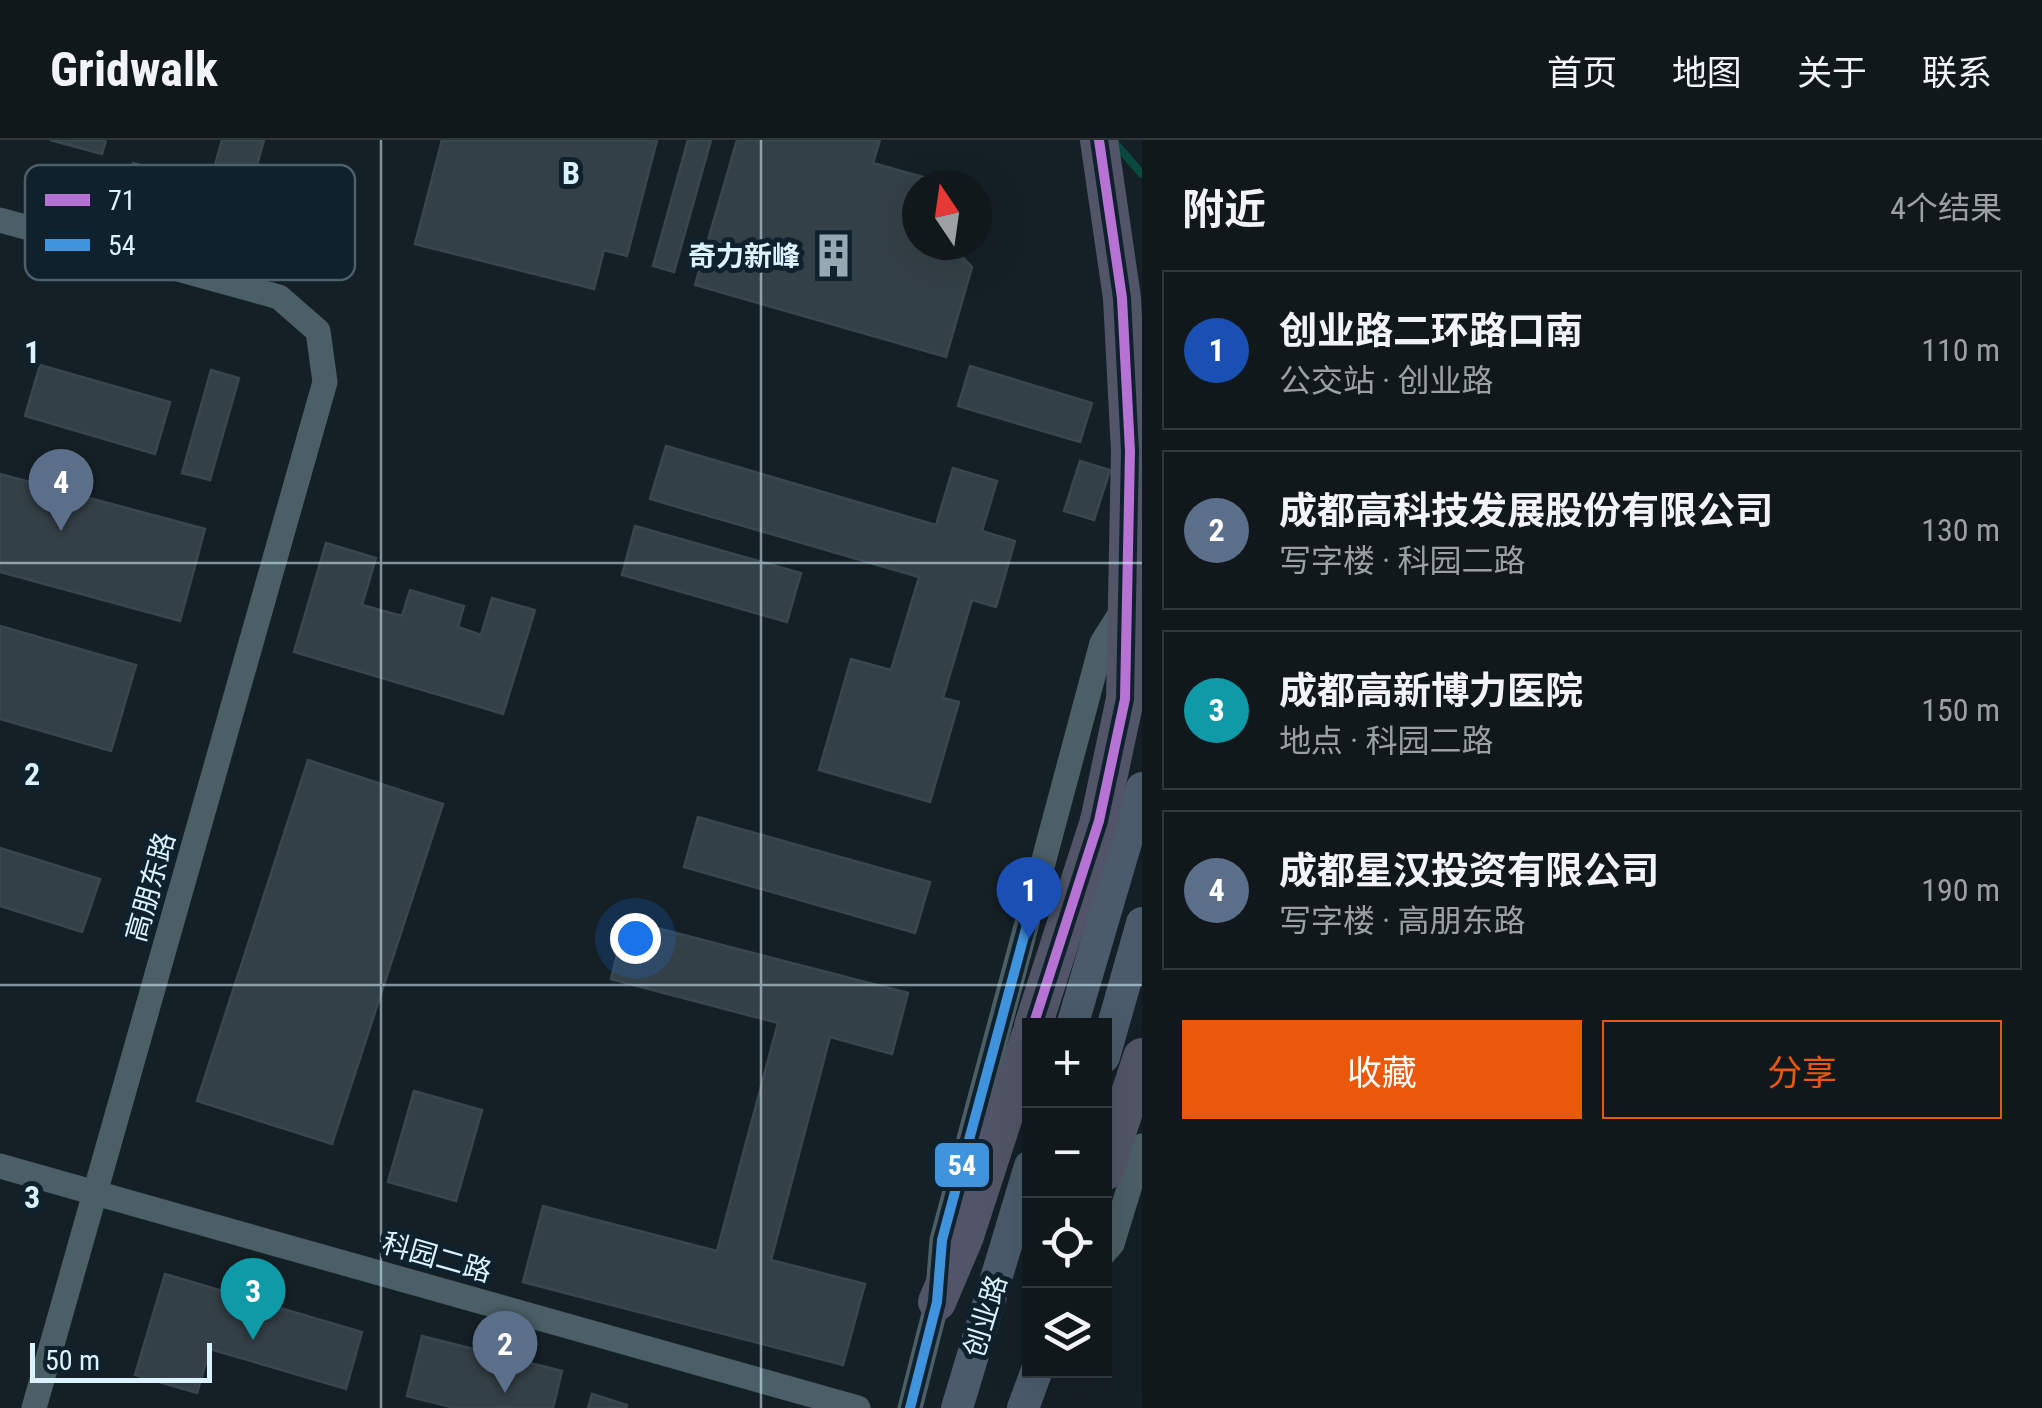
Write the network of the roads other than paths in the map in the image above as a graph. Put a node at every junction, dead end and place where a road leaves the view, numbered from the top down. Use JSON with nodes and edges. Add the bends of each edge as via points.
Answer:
{"nodes":[{"id":1,"x":1099,"y":140,"type":"edge"},
{"id":2,"x":0,"y":220,"type":"edge"},
{"id":3,"x":25,"y":227,"type":"edge"},
{"id":4,"x":217,"y":280,"type":"edge"},
{"id":5,"x":1142,"y":578,"type":"edge"},
{"id":6,"x":1142,"y":604,"type":"edge"},
{"id":7,"x":1125,"y":699,"type":"junction"},
{"id":8,"x":1142,"y":788,"type":"edge"},
{"id":9,"x":1142,"y":923,"type":"edge"},
{"id":10,"x":1036,"y":1018,"type":"edge"},
{"id":11,"x":1074,"y":1018,"type":"edge"},
{"id":12,"x":1112,"y":1029,"type":"edge"},
{"id":13,"x":1142,"y":1058,"type":"edge"},
{"id":14,"x":1022,"y":1060,"type":"edge"},
{"id":15,"x":1142,"y":1146,"type":"edge"},
{"id":16,"x":1112,"y":1148,"type":"edge"},
{"id":17,"x":0,"y":1166,"type":"edge"},
{"id":18,"x":95,"y":1191,"type":"junction"},
{"id":19,"x":1022,"y":1193,"type":"edge"},
{"id":20,"x":1112,"y":1244,"type":"edge"},
{"id":21,"x":937,"y":1302,"type":"junction"},
{"id":22,"x":1034,"y":1378,"type":"edge"},
{"id":23,"x":34,"y":1408,"type":"edge"},
{"id":24,"x":858,"y":1408,"type":"edge"},
{"id":25,"x":910,"y":1408,"type":"edge"},
{"id":26,"x":957,"y":1408,"type":"edge"},
{"id":27,"x":1023,"y":1408,"type":"edge"}],
"edges":[{"from":1,"to":7,"type":"highway","bridge":true,"via":[[1122,298],[1130,451]]},
{"from":2,"to":3,"type":"street","name":"高朋东路"},
{"from":4,"to":18,"type":"street","name":"高朋东路","via":[[279,297],[318,332],[325,382]]},
{"from":5,"to":21,"type":"street","via":[[1102,643],[942,1240]]},
{"from":6,"to":7,"type":"highway","bridge":true},
{"from":7,"to":10,"type":"highway","bridge":true,"via":[[1099,821]]},
{"from":8,"to":11,"type":"main road"},
{"from":9,"to":12,"type":"main road"},
{"from":13,"to":16,"type":"highway"},
{"from":14,"to":21,"type":"highway"},
{"from":15,"to":20,"type":"street"},
{"from":17,"to":18,"type":"street","name":"科园二路"},
{"from":18,"to":23,"type":"street","name":"高朋东路"},
{"from":18,"to":24,"type":"street","name":"科园二路"},
{"from":19,"to":26,"type":"main road","name":"创业路"},
{"from":21,"to":25,"type":"street"},
{"from":22,"to":27,"type":"main road"}]}
